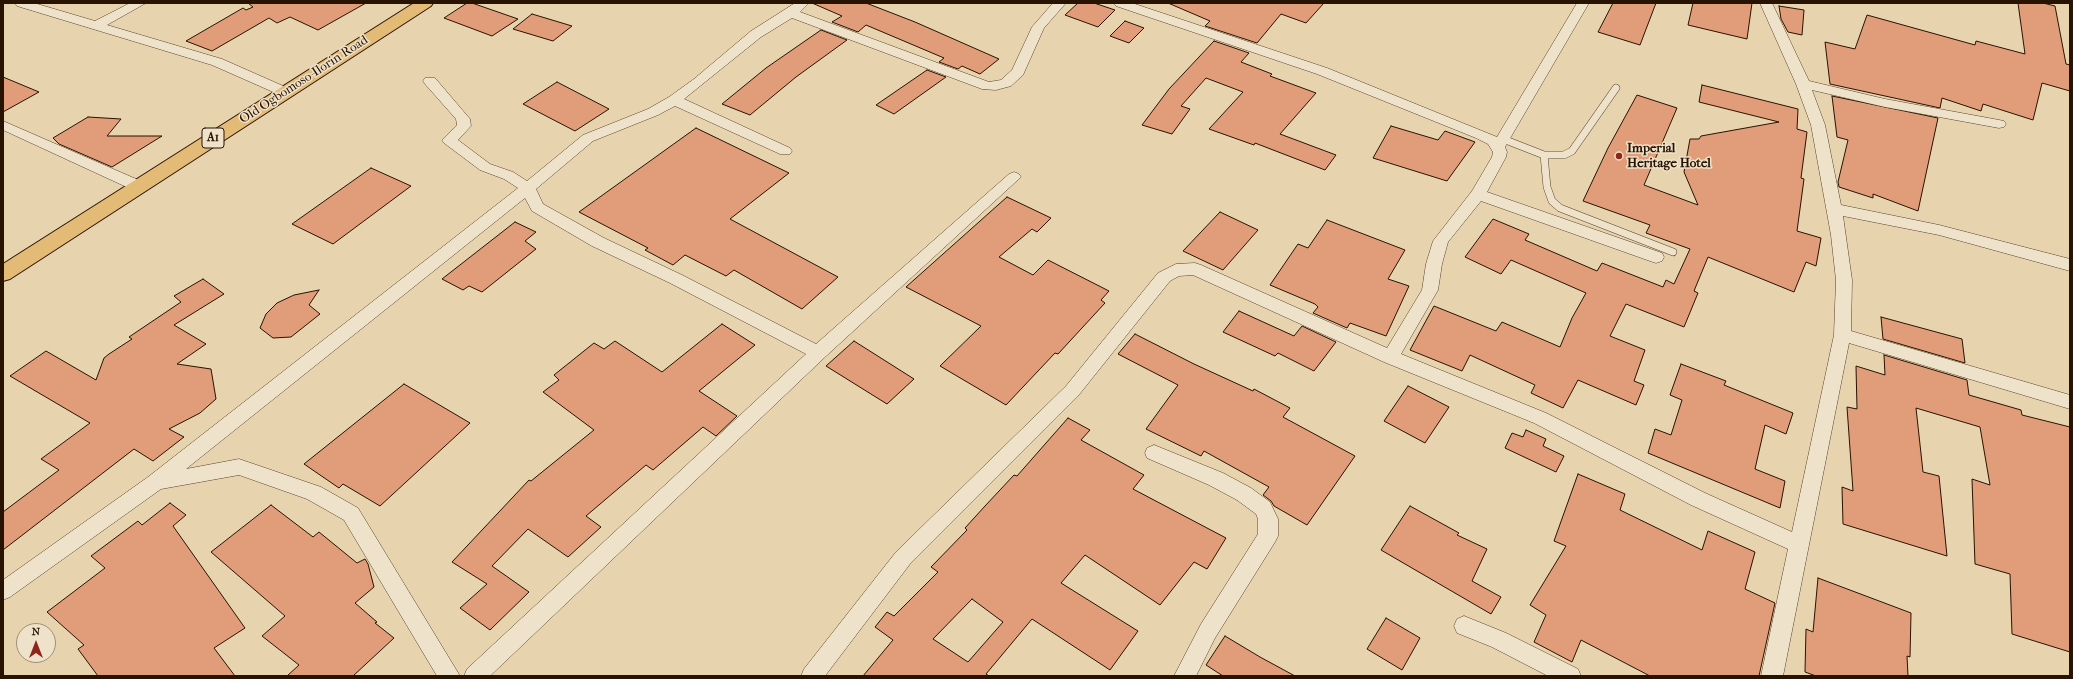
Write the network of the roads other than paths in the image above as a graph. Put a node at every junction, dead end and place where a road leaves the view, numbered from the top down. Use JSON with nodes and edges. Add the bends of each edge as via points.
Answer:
{"nodes":[{"id":1,"x":22,"y":3,"type":"edge"},
{"id":2,"x":140,"y":3,"type":"edge"},
{"id":3,"x":424,"y":3,"type":"edge"},
{"id":4,"x":1060,"y":3,"type":"edge"},
{"id":5,"x":1120,"y":3,"type":"edge"},
{"id":6,"x":1583,"y":3,"type":"edge"},
{"id":7,"x":1766,"y":3,"type":"edge"},
{"id":8,"x":797,"y":8,"type":"edge"},
{"id":9,"x":97,"y":25,"type":"junction"},
{"id":10,"x":430,"y":81,"type":"dead end"},
{"id":11,"x":1803,"y":84,"type":"junction"},
{"id":12,"x":1616,"y":88,"type":"dead end"},
{"id":13,"x":285,"y":92,"type":"junction"},
{"id":14,"x":674,"y":100,"type":"junction"},
{"id":15,"x":3,"y":124,"type":"edge"},
{"id":16,"x":1999,"y":124,"type":"dead end"},
{"id":17,"x":1501,"y":143,"type":"junction"},
{"id":18,"x":785,"y":152,"type":"dead end"},
{"id":19,"x":1544,"y":155,"type":"junction"},
{"id":20,"x":1014,"y":177,"type":"dead end"},
{"id":21,"x":138,"y":186,"type":"junction"},
{"id":22,"x":528,"y":188,"type":"junction"},
{"id":23,"x":1478,"y":194,"type":"junction"},
{"id":24,"x":537,"y":206,"type":"junction"},
{"id":25,"x":1834,"y":209,"type":"junction"},
{"id":26,"x":494,"y":214,"type":"junction"},
{"id":27,"x":1673,"y":252,"type":"dead end"},
{"id":28,"x":1656,"y":257,"type":"dead end"},
{"id":29,"x":2070,"y":265,"type":"edge"},
{"id":30,"x":3,"y":274,"type":"edge"},
{"id":31,"x":1842,"y":335,"type":"junction"},
{"id":32,"x":818,"y":353,"type":"junction"},
{"id":33,"x":1390,"y":357,"type":"junction"},
{"id":34,"x":2070,"y":402,"type":"edge"},
{"id":35,"x":1154,"y":453,"type":"dead end"},
{"id":36,"x":154,"y":483,"type":"junction"},
{"id":37,"x":1798,"y":544,"type":"junction"},
{"id":38,"x":3,"y":591,"type":"edge"},
{"id":39,"x":1464,"y":626,"type":"dead end"},
{"id":40,"x":449,"y":676,"type":"edge"},
{"id":41,"x":475,"y":676,"type":"edge"},
{"id":42,"x":812,"y":676,"type":"edge"},
{"id":43,"x":1185,"y":676,"type":"edge"},
{"id":44,"x":1570,"y":676,"type":"edge"},
{"id":45,"x":1772,"y":676,"type":"edge"}],
"edges":[{"from":1,"to":9,"type":"street"},
{"from":2,"to":9,"type":"street"},
{"from":3,"to":13,"type":"highway","name":"Old Ogbomoso-Ilorin Road","number":"A1"},
{"from":4,"to":8,"type":"street","via":[[1038,28],[1018,72],[1006,83],[996,86],[988,86]]},
{"from":5,"to":17,"type":"street","via":[[1322,71]]},
{"from":6,"to":17,"type":"street"},
{"from":7,"to":11,"type":"street"},
{"from":8,"to":14,"type":"street","via":[[756,34]]},
{"from":9,"to":13,"type":"street","via":[[217,62]]},
{"from":10,"to":22,"type":"street","via":[[463,119],[464,126],[449,140],[485,167],[508,175]]},
{"from":11,"to":16,"type":"street","via":[[1885,103]]},
{"from":11,"to":25,"type":"street","via":[[1818,125]]},
{"from":12,"to":19,"type":"lane","via":[[1572,152],[1564,155]]},
{"from":13,"to":21,"type":"highway","name":"Old Ogbomoso-Ilorin Road","number":"A1"},
{"from":14,"to":18,"type":"street"},
{"from":14,"to":22,"type":"street","via":[[654,112],[588,138]]},
{"from":15,"to":21,"type":"street"},
{"from":17,"to":19,"type":"lane"},
{"from":17,"to":23,"type":"street","via":[[1499,157]]},
{"from":19,"to":27,"type":"lane","via":[[1547,187],[1552,201],[1560,208]]},
{"from":20,"to":32,"type":"street"},
{"from":21,"to":30,"type":"highway","name":"Old Ogbomoso-Ilorin Road","number":"A1"},
{"from":22,"to":24,"type":"street"},
{"from":22,"to":26,"type":"street"},
{"from":23,"to":28,"type":"street"},
{"from":23,"to":33,"type":"street","via":[[1441,241],[1430,290]]},
{"from":24,"to":26,"type":"street"},
{"from":24,"to":32,"type":"street","via":[[598,242],[676,279]]},
{"from":25,"to":29,"type":"street","via":[[1939,230]]},
{"from":25,"to":31,"type":"street","via":[[1844,280]]},
{"from":26,"to":36,"type":"street"},
{"from":31,"to":34,"type":"street"},
{"from":31,"to":37,"type":"street"},
{"from":32,"to":41,"type":"street"},
{"from":33,"to":37,"type":"street","via":[[1540,418],[1698,500]]},
{"from":33,"to":42,"type":"street","via":[[1195,269],[1176,270],[1164,277],[1072,391],[903,558]]},
{"from":35,"to":43,"type":"street","via":[[1216,479],[1244,494],[1263,508],[1268,519],[1268,536],[1208,631]]},
{"from":36,"to":38,"type":"street"},
{"from":36,"to":40,"type":"street","via":[[239,467],[314,493],[351,514]]},
{"from":37,"to":45,"type":"street"},
{"from":39,"to":44,"type":"street","via":[[1499,640]]}]}
